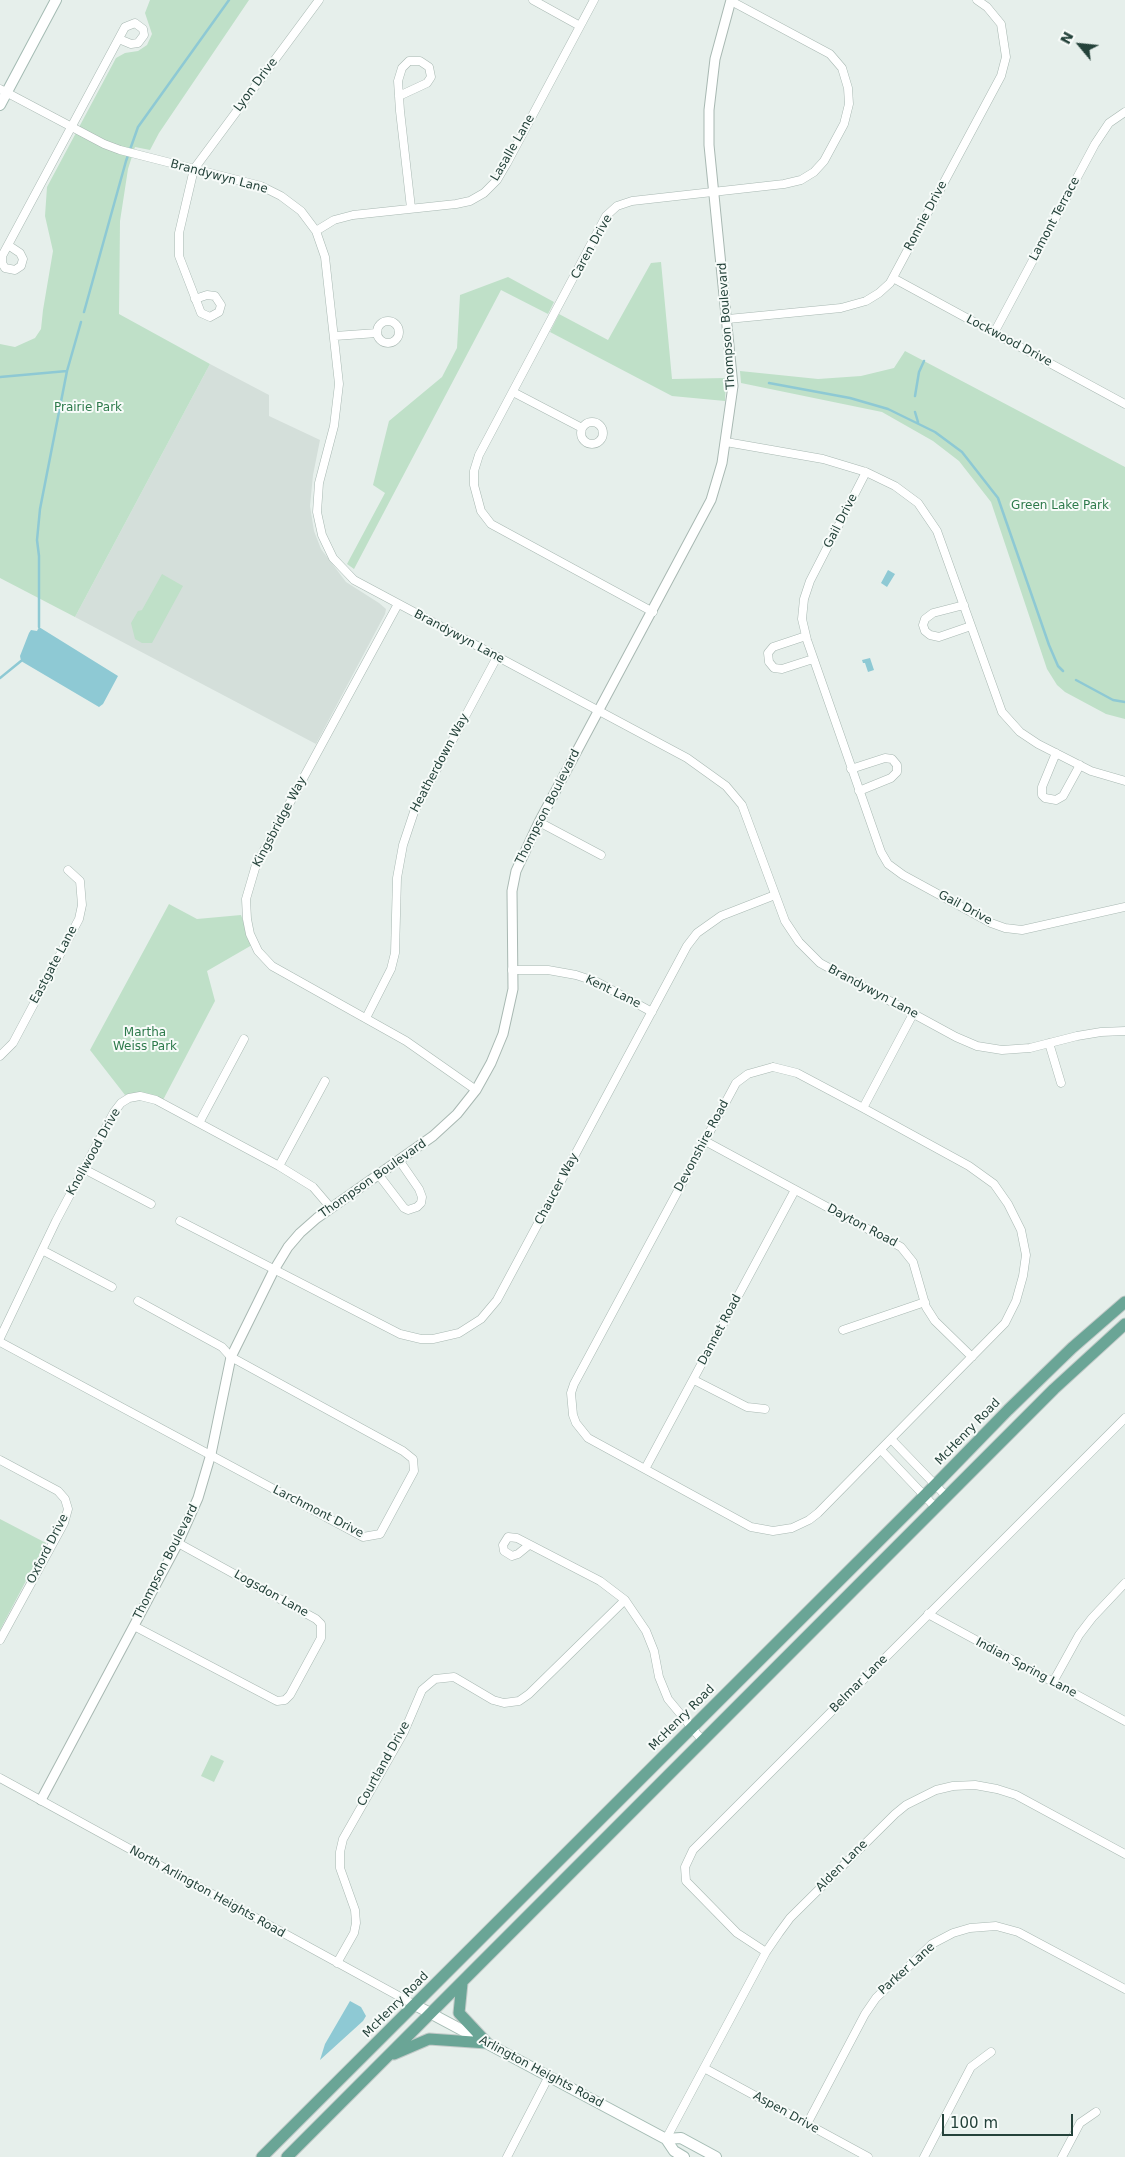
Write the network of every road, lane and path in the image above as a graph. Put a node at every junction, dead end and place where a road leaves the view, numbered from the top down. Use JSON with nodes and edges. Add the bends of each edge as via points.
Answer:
{"nodes":[{"id":1,"x":56,"y":0,"type":"edge"},
{"id":2,"x":319,"y":0,"type":"edge"},
{"id":3,"x":533,"y":0,"type":"edge"},
{"id":4,"x":594,"y":0,"type":"edge"},
{"id":5,"x":731,"y":0,"type":"edge"},
{"id":6,"x":977,"y":0,"type":"edge"},
{"id":7,"x":580,"y":26,"type":"junction"},
{"id":8,"x":119,"y":39,"type":"dead end"},
{"id":9,"x":4,"y":90,"type":"edge"},
{"id":10,"x":399,"y":96,"type":"junction"},
{"id":11,"x":0,"y":105,"type":"edge"},
{"id":12,"x":1125,"y":112,"type":"edge"},
{"id":13,"x":72,"y":126,"type":"junction"},
{"id":14,"x":194,"y":169,"type":"junction"},
{"id":15,"x":715,"y":192,"type":"junction"},
{"id":16,"x":411,"y":208,"type":"junction"},
{"id":17,"x":316,"y":231,"type":"junction"},
{"id":18,"x":8,"y":245,"type":"dead end"},
{"id":19,"x":893,"y":278,"type":"junction"},
{"id":20,"x":195,"y":299,"type":"dead end"},
{"id":21,"x":728,"y":319,"type":"junction"},
{"id":22,"x":376,"y":333,"type":"dead end"},
{"id":23,"x":994,"y":333,"type":"junction"},
{"id":24,"x":335,"y":336,"type":"junction"},
{"id":25,"x":513,"y":392,"type":"junction"},
{"id":26,"x":1125,"y":404,"type":"edge"},
{"id":27,"x":582,"y":428,"type":"dead end"},
{"id":28,"x":726,"y":442,"type":"junction"},
{"id":29,"x":866,"y":472,"type":"junction"},
{"id":30,"x":398,"y":604,"type":"junction"},
{"id":31,"x":964,"y":605,"type":"junction"},
{"id":32,"x":653,"y":612,"type":"junction"},
{"id":33,"x":971,"y":626,"type":"junction"},
{"id":34,"x":806,"y":636,"type":"junction"},
{"id":35,"x":497,"y":657,"type":"junction"},
{"id":36,"x":813,"y":659,"type":"junction"},
{"id":37,"x":598,"y":712,"type":"junction"},
{"id":38,"x":1056,"y":753,"type":"junction"},
{"id":39,"x":1080,"y":765,"type":"junction"},
{"id":40,"x":851,"y":769,"type":"junction"},
{"id":41,"x":1125,"y":781,"type":"edge"},
{"id":42,"x":858,"y":791,"type":"junction"},
{"id":43,"x":539,"y":822,"type":"junction"},
{"id":44,"x":601,"y":855,"type":"dead end"},
{"id":45,"x":68,"y":870,"type":"dead end"},
{"id":46,"x":776,"y":895,"type":"junction"},
{"id":47,"x":1125,"y":907,"type":"edge"},
{"id":48,"x":512,"y":970,"type":"junction"},
{"id":49,"x":652,"y":1012,"type":"junction"},
{"id":50,"x":913,"y":1014,"type":"junction"},
{"id":51,"x":366,"y":1018,"type":"junction"},
{"id":52,"x":1125,"y":1031,"type":"edge"},
{"id":53,"x":244,"y":1038,"type":"dead end"},
{"id":54,"x":1049,"y":1043,"type":"junction"},
{"id":55,"x":0,"y":1056,"type":"edge"},
{"id":56,"x":325,"y":1081,"type":"dead end"},
{"id":57,"x":1061,"y":1083,"type":"dead end"},
{"id":58,"x":476,"y":1090,"type":"junction"},
{"id":59,"x":863,"y":1108,"type":"junction"},
{"id":60,"x":199,"y":1123,"type":"junction"},
{"id":61,"x":705,"y":1141,"type":"junction"},
{"id":62,"x":399,"y":1160,"type":"junction"},
{"id":63,"x":279,"y":1166,"type":"junction"},
{"id":64,"x":84,"y":1169,"type":"junction"},
{"id":65,"x":378,"y":1174,"type":"junction"},
{"id":66,"x":794,"y":1190,"type":"junction"},
{"id":67,"x":151,"y":1204,"type":"dead end"},
{"id":68,"x":331,"y":1208,"type":"junction"},
{"id":69,"x":180,"y":1221,"type":"dead end"},
{"id":70,"x":42,"y":1250,"type":"junction"},
{"id":71,"x":274,"y":1270,"type":"junction"},
{"id":72,"x":112,"y":1287,"type":"dead end"},
{"id":73,"x":138,"y":1301,"type":"dead end"},
{"id":74,"x":924,"y":1302,"type":"junction"},
{"id":75,"x":1125,"y":1302,"type":"edge"},
{"id":76,"x":1125,"y":1324,"type":"edge"},
{"id":77,"x":843,"y":1330,"type":"dead end"},
{"id":78,"x":0,"y":1338,"type":"edge"},
{"id":79,"x":0,"y":1342,"type":"edge"},
{"id":80,"x":231,"y":1357,"type":"junction"},
{"id":81,"x":972,"y":1357,"type":"junction"},
{"id":82,"x":694,"y":1380,"type":"junction"},
{"id":83,"x":765,"y":1409,"type":"dead end"},
{"id":84,"x":1125,"y":1418,"type":"edge"},
{"id":85,"x":892,"y":1440,"type":"junction"},
{"id":86,"x":882,"y":1450,"type":"junction"},
{"id":87,"x":211,"y":1454,"type":"junction"},
{"id":88,"x":0,"y":1460,"type":"edge"},
{"id":89,"x":645,"y":1469,"type":"junction"},
{"id":90,"x":935,"y":1485,"type":"junction"},
{"id":91,"x":924,"y":1496,"type":"junction"},
{"id":92,"x":947,"y":1497,"type":"junction"},
{"id":93,"x":936,"y":1508,"type":"junction"},
{"id":94,"x":178,"y":1543,"type":"junction"},
{"id":95,"x":529,"y":1545,"type":"dead end"},
{"id":96,"x":1125,"y":1583,"type":"edge"},
{"id":97,"x":624,"y":1600,"type":"junction"},
{"id":98,"x":928,"y":1614,"type":"junction"},
{"id":99,"x":134,"y":1626,"type":"junction"},
{"id":100,"x":0,"y":1640,"type":"edge"},
{"id":101,"x":1053,"y":1682,"type":"junction"},
{"id":102,"x":1125,"y":1721,"type":"edge"},
{"id":103,"x":691,"y":1728,"type":"junction"},
{"id":104,"x":702,"y":1740,"type":"junction"},
{"id":105,"x":0,"y":1778,"type":"edge"},
{"id":106,"x":41,"y":1800,"type":"junction"},
{"id":107,"x":1125,"y":1854,"type":"edge"},
{"id":108,"x":766,"y":1952,"type":"junction"},
{"id":109,"x":337,"y":1963,"type":"junction"},
{"id":110,"x":462,"y":1983,"type":"junction"},
{"id":111,"x":1125,"y":1989,"type":"edge"},
{"id":112,"x":415,"y":2005,"type":"junction"},
{"id":113,"x":431,"y":2014,"type":"junction"},
{"id":114,"x":487,"y":2043,"type":"junction"},
{"id":115,"x":991,"y":2052,"type":"dead end"},
{"id":116,"x":383,"y":2059,"type":"junction"},
{"id":117,"x":704,"y":2068,"type":"junction"},
{"id":118,"x":549,"y":2076,"type":"junction"},
{"id":119,"x":1096,"y":2112,"type":"dead end"},
{"id":120,"x":807,"y":2124,"type":"junction"},
{"id":121,"x":666,"y":2139,"type":"junction"},
{"id":122,"x":262,"y":2157,"type":"edge"},
{"id":123,"x":287,"y":2157,"type":"edge"},
{"id":124,"x":507,"y":2157,"type":"edge"},
{"id":125,"x":684,"y":2157,"type":"edge"},
{"id":126,"x":716,"y":2157,"type":"edge"},
{"id":127,"x":868,"y":2157,"type":"edge"},
{"id":128,"x":924,"y":2157,"type":"edge"},
{"id":129,"x":1062,"y":2157,"type":"edge"}],
"edges":[{"from":1,"to":9,"type":"main road"},
{"from":2,"to":14,"type":"street","name":"Lyon Drive"},
{"from":3,"to":7,"type":"street"},
{"from":4,"to":7,"type":"street","name":"Lasalle Lane"},
{"from":5,"to":15,"type":"street","name":"Thompson Boulevard","via":[[715,59],[709,110],[709,145]]},
{"from":5,"to":15,"type":"street","name":"Caren Drive","via":[[830,54],[842,68],[849,104],[844,124],[824,161],[814,172],[801,180],[784,184]]},
{"from":6,"to":19,"type":"street","name":"Ronnie Drive","via":[[1001,24],[1006,57],[1001,76]]},
{"from":7,"to":16,"type":"street","name":"Lasalle Lane","via":[[497,180],[484,193],[470,200]]},
{"from":8,"to":13,"type":"street"},
{"from":9,"to":11,"type":"main road"},
{"from":9,"to":13,"type":"street","name":"Brandywyn Lane"},
{"from":10,"to":10,"type":"street","via":[[427,83],[431,77],[429,67],[416,60],[406,64],[398,78]]},
{"from":10,"to":16,"type":"street"},
{"from":12,"to":23,"type":"street","name":"Lamont Terrace","via":[[1109,123],[1095,144]]},
{"from":13,"to":14,"type":"street","name":"Brandywyn Lane","via":[[120,150]]},
{"from":13,"to":18,"type":"street"},
{"from":14,"to":17,"type":"street","name":"Brandywyn Lane","via":[[261,186],[281,196],[301,211]]},
{"from":14,"to":20,"type":"street","via":[[178,244],[179,256]]},
{"from":15,"to":21,"type":"street","name":"Thompson Boulevard"},
{"from":15,"to":25,"type":"street","name":"Caren Drive","via":[[632,201],[617,206],[606,216]]},
{"from":16,"to":17,"type":"street","name":"Lasalle Lane","via":[[353,215],[334,220]]},
{"from":17,"to":24,"type":"street","name":"Brandywyn Lane","via":[[325,257]]},
{"from":19,"to":21,"type":"street","name":"Ronnie Drive","via":[[866,301],[841,308]]},
{"from":19,"to":23,"type":"street","name":"Lockwood Drive"},
{"from":21,"to":28,"type":"street","name":"Thompson Boulevard","via":[[733,386]]},
{"from":22,"to":24,"type":"street"},
{"from":23,"to":26,"type":"street","name":"Lockwood Drive"},
{"from":24,"to":30,"type":"street","name":"Brandywyn Lane","via":[[339,384],[334,426],[319,483],[317,512],[322,535],[333,558],[354,580]]},
{"from":25,"to":27,"type":"street"},
{"from":25,"to":32,"type":"street","name":"Caren Drive","via":[[479,455],[474,471],[481,511],[503,532]]},
{"from":28,"to":29,"type":"street","via":[[823,459]]},
{"from":28,"to":32,"type":"street","name":"Thompson Boulevard","via":[[711,500]]},
{"from":29,"to":31,"type":"street","via":[[918,502],[937,531]]},
{"from":29,"to":34,"type":"street","name":"Gail Drive","via":[[810,581],[802,618]]},
{"from":30,"to":35,"type":"street","name":"Brandywyn Lane"},
{"from":30,"to":51,"type":"street","name":"Kingsbridge Way","via":[[256,865],[246,899],[250,934],[258,951],[272,966]]},
{"from":31,"to":33,"type":"street"},
{"from":31,"to":33,"type":"street","via":[[933,613],[925,619],[925,631],[930,636],[939,637]]},
{"from":32,"to":37,"type":"street","name":"Thompson Boulevard"},
{"from":33,"to":38,"type":"street","via":[[1002,712],[1020,732]]},
{"from":34,"to":36,"type":"street","name":"Gail Drive"},
{"from":34,"to":36,"type":"street","via":[[773,647],[768,653],[768,662],[774,668],[782,669]]},
{"from":35,"to":37,"type":"street","name":"Brandywyn Lane"},
{"from":35,"to":51,"type":"street","name":"Heatherdown Way","via":[[414,812],[396,878],[395,953],[391,969]]},
{"from":36,"to":40,"type":"street","name":"Gail Drive"},
{"from":37,"to":43,"type":"street","name":"Thompson Boulevard"},
{"from":37,"to":46,"type":"street","name":"Brandywyn Lane","via":[[687,758],[726,786],[742,805]]},
{"from":38,"to":39,"type":"street"},
{"from":38,"to":39,"type":"street","via":[[1042,787],[1045,798],[1056,800],[1063,796]]},
{"from":39,"to":41,"type":"street","via":[[1106,777]]},
{"from":40,"to":42,"type":"street","name":"Gail Drive"},
{"from":40,"to":42,"type":"street","via":[[885,758],[892,759],[897,765],[897,772],[891,778]]},
{"from":42,"to":47,"type":"street","name":"Gail Drive","via":[[888,864],[991,923],[1022,930]]},
{"from":43,"to":44,"type":"street"},
{"from":43,"to":48,"type":"street","name":"Thompson Boulevard","via":[[516,871],[512,891]]},
{"from":45,"to":55,"type":"street","name":"Eastgate Lane","via":[[80,881],[82,905],[79,919],[14,1044]]},
{"from":46,"to":49,"type":"street","name":"Chaucer Way","via":[[721,916],[697,933]]},
{"from":46,"to":50,"type":"street","name":"Brandywyn Lane","via":[[785,921],[799,942],[820,963]]},
{"from":48,"to":49,"type":"street","name":"Kent Lane","via":[[548,970],[576,975],[597,982]]},
{"from":48,"to":58,"type":"street","name":"Thompson Boulevard","via":[[513,989],[503,1034]]},
{"from":49,"to":71,"type":"street","name":"Chaucer Way","via":[[497,1300],[470,1327],[450,1336],[411,1338]]},
{"from":50,"to":54,"type":"street","name":"Brandywyn Lane","via":[[977,1046],[1002,1050]]},
{"from":50,"to":59,"type":"street"},
{"from":51,"to":58,"type":"street","name":"Kingsbridge Way","via":[[406,1041]]},
{"from":52,"to":54,"type":"street","name":"Brandywyn Lane","via":[[1101,1032]]},
{"from":53,"to":60,"type":"street"},
{"from":54,"to":57,"type":"street"},
{"from":56,"to":63,"type":"street"},
{"from":58,"to":62,"type":"street","name":"Thompson Boulevard","via":[[457,1114],[433,1136]]},
{"from":59,"to":61,"type":"street","name":"Devonshire Road","via":[[797,1073],[773,1067],[748,1074],[736,1083]]},
{"from":59,"to":81,"type":"street","name":"Devonshire Road","via":[[970,1166],[994,1184],[1021,1230],[1026,1255],[1016,1301],[1005,1323]]},
{"from":60,"to":63,"type":"street","name":"Knollwood Drive"},
{"from":60,"to":64,"type":"street","name":"Knollwood Drive","via":[[156,1100],[140,1096],[129,1098],[114,1112]]},
{"from":61,"to":66,"type":"street","name":"Dayton Road"},
{"from":61,"to":89,"type":"street","name":"Devonshire Road","via":[[571,1393],[573,1415],[581,1431]]},
{"from":62,"to":65,"type":"street","name":"Thompson Boulevard"},
{"from":62,"to":65,"type":"street","via":[[422,1197],[417,1208],[404,1208]]},
{"from":63,"to":68,"type":"street","name":"Knollwood Drive","via":[[313,1188]]},
{"from":64,"to":67,"type":"street"},
{"from":64,"to":70,"type":"street","name":"Knollwood Drive"},
{"from":65,"to":68,"type":"street","name":"Thompson Boulevard"},
{"from":66,"to":74,"type":"street","name":"Dayton Road","via":[[901,1247],[914,1262]]},
{"from":66,"to":82,"type":"street","name":"Dannet Road"},
{"from":68,"to":71,"type":"street","name":"Thompson Boulevard","via":[[300,1233]]},
{"from":69,"to":71,"type":"street","name":"Chaucer Way"},
{"from":70,"to":72,"type":"street"},
{"from":70,"to":78,"type":"street","name":"Knollwood Drive"},
{"from":71,"to":80,"type":"street","name":"Thompson Boulevard"},
{"from":73,"to":80,"type":"street","via":[[222,1347]]},
{"from":74,"to":77,"type":"street"},
{"from":74,"to":81,"type":"street","name":"Dayton Road","via":[[935,1321]]},
{"from":75,"to":90,"type":"main road","name":"McHenry Road","via":[[1072,1348]]},
{"from":76,"to":92,"type":"main road","via":[[1054,1389]]},
{"from":79,"to":87,"type":"street","name":"Larchmont Drive"},
{"from":80,"to":87,"type":"street","name":"Thompson Boulevard"},
{"from":80,"to":87,"type":"street","name":"Larchmont Drive","via":[[403,1451],[413,1459],[414,1471],[380,1534],[363,1537]]},
{"from":81,"to":85,"type":"street","name":"Devonshire Road"},
{"from":82,"to":83,"type":"street","via":[[747,1407]]},
{"from":82,"to":89,"type":"street","name":"Dannet Road"},
{"from":84,"to":98,"type":"street","name":"Belmar Lane"},
{"from":85,"to":86,"type":"street","name":"Devonshire Road"},
{"from":85,"to":90,"type":"street"},
{"from":86,"to":89,"type":"street","name":"Devonshire Road","via":[[809,1520],[774,1532],[751,1527]]},
{"from":86,"to":91,"type":"street"},
{"from":87,"to":94,"type":"street","name":"Thompson Boulevard","via":[[198,1498]]},
{"from":88,"to":100,"type":"street","name":"Oxford Drive","via":[[58,1491],[68,1509],[64,1523]]},
{"from":90,"to":91,"type":"main road","name":"McHenry Road"},
{"from":90,"to":92,"type":"street"},
{"from":91,"to":93,"type":"street"},
{"from":91,"to":103,"type":"main road","name":"McHenry Road"},
{"from":92,"to":93,"type":"main road"},
{"from":93,"to":104,"type":"main road"},
{"from":94,"to":99,"type":"street","name":"Thompson Boulevard"},
{"from":94,"to":99,"type":"street","name":"Logsdon Lane","via":[[316,1618],[322,1624],[321,1638],[290,1695],[277,1701]]},
{"from":95,"to":97,"type":"street","via":[[600,1581]]},
{"from":96,"to":101,"type":"street","via":[[1079,1635]]},
{"from":97,"to":103,"type":"street","via":[[646,1630],[668,1699]]},
{"from":97,"to":109,"type":"street","name":"Courtland Drive","via":[[519,1701],[504,1703],[493,1700],[454,1677],[435,1679],[422,1690],[404,1732],[343,1839],[340,1868],[355,1910],[356,1923]]},
{"from":98,"to":101,"type":"street","name":"Indian Spring Lane"},
{"from":98,"to":108,"type":"street","name":"Belmar Lane","via":[[688,1858],[684,1870],[690,1887],[737,1933]]},
{"from":99,"to":106,"type":"street","name":"Thompson Boulevard"},
{"from":101,"to":102,"type":"street","name":"Indian Spring Lane"},
{"from":103,"to":104,"type":"street"},
{"from":103,"to":112,"type":"main road","name":"McHenry Road"},
{"from":104,"to":110,"type":"main road"},
{"from":105,"to":106,"type":"street","name":"North Arlington Heights Road"},
{"from":106,"to":109,"type":"street","name":"North Arlington Heights Road"},
{"from":107,"to":108,"type":"street","name":"Alden Lane","via":[[1007,1792],[974,1785],[936,1790],[895,1814],[790,1918]]},
{"from":108,"to":117,"type":"street","name":"Alden Lane"},
{"from":109,"to":112,"type":"street","name":"North Arlington Heights Road"},
{"from":110,"to":113,"type":"main road"},
{"from":110,"to":114,"type":"main road","via":[[459,2013]]},
{"from":111,"to":120,"type":"street","name":"Parker Lane","via":[[1018,1932],[996,1926],[953,1933],[932,1944],[876,1998],[864,2014]]},
{"from":112,"to":113,"type":"main road","name":"Arlington Heights Road"},
{"from":112,"to":122,"type":"main road","name":"McHenry Road"},
{"from":113,"to":114,"type":"main road","name":"Arlington Heights Road"},
{"from":113,"to":116,"type":"main road"},
{"from":114,"to":116,"type":"main road","via":[[429,2039]]},
{"from":114,"to":118,"type":"main road","name":"Arlington Heights Road"},
{"from":115,"to":128,"type":"street","via":[[971,2067]]},
{"from":116,"to":123,"type":"main road"},
{"from":117,"to":120,"type":"street","name":"Aspen Drive"},
{"from":117,"to":121,"type":"street","name":"Alden Lane"},
{"from":118,"to":121,"type":"main road","name":"Arlington Heights Road"},
{"from":118,"to":124,"type":"street"},
{"from":119,"to":129,"type":"street","via":[[1080,2123]]},
{"from":120,"to":127,"type":"street","name":"Aspen Drive"},
{"from":121,"to":125,"type":"main road","name":"Arlington Heights Road","via":[[674,2152]]},
{"from":121,"to":126,"type":"main road","name":"Arlington Heights Road","via":[[681,2138]]}]}
